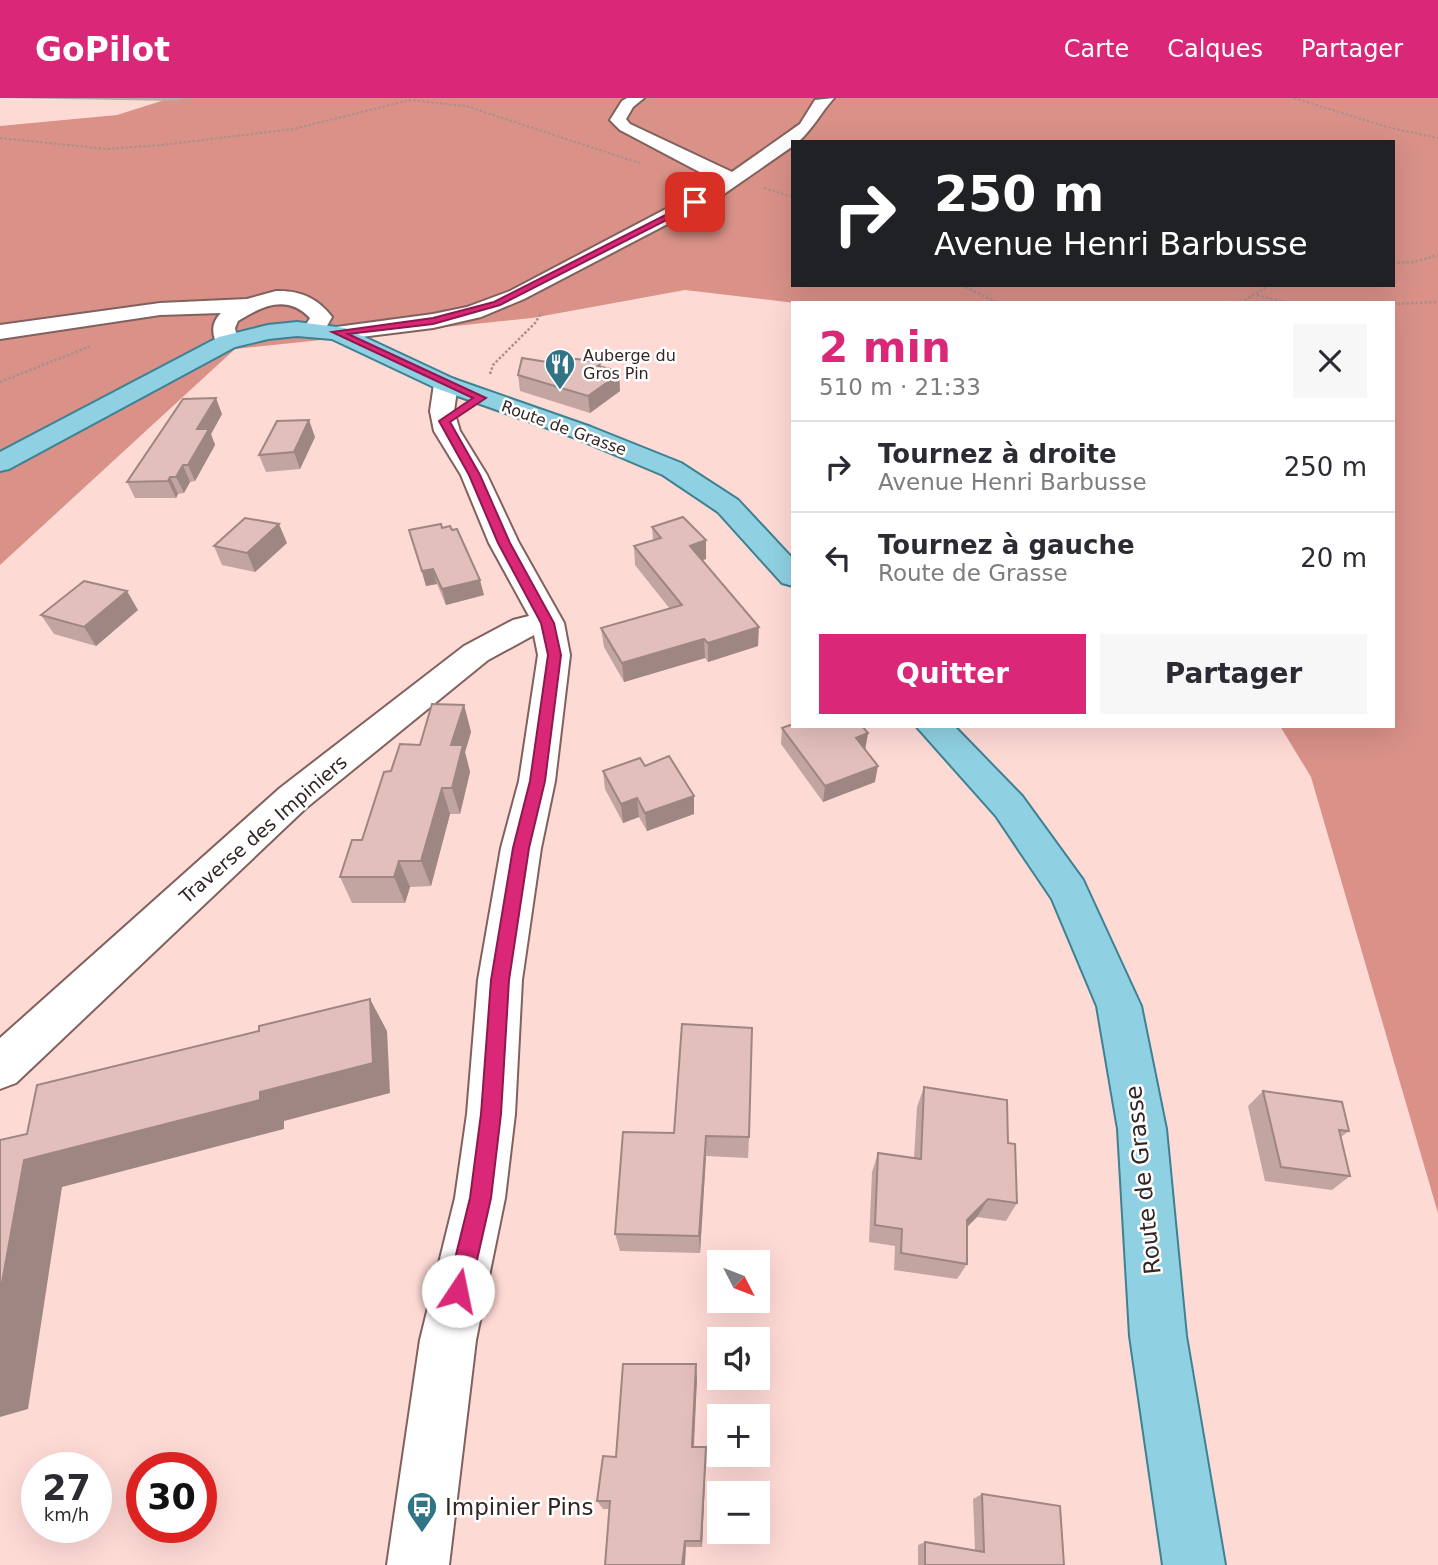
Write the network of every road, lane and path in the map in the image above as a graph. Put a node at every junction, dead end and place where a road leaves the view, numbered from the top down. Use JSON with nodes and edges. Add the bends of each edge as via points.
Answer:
{"nodes":[{"id":1,"x":636,"y":98,"type":"edge"},
{"id":2,"x":827,"y":98,"type":"edge"},
{"id":3,"x":1294,"y":98,"type":"edge"},
{"id":4,"x":0,"y":138,"type":"edge"},
{"id":5,"x":1438,"y":138,"type":"edge"},
{"id":6,"x":643,"y":165,"type":"dead end"},
{"id":7,"x":733,"y":178,"type":"junction"},
{"id":8,"x":1438,"y":255,"type":"edge"},
{"id":9,"x":1395,"y":263,"type":"edge"},
{"id":10,"x":549,"y":278,"type":"junction"},
{"id":11,"x":966,"y":287,"type":"edge"},
{"id":12,"x":1267,"y":287,"type":"edge"},
{"id":13,"x":1258,"y":295,"type":"junction"},
{"id":14,"x":994,"y":301,"type":"edge"},
{"id":15,"x":1245,"y":301,"type":"edge"},
{"id":16,"x":1281,"y":301,"type":"edge"},
{"id":17,"x":1438,"y":302,"type":"edge"},
{"id":18,"x":1395,"y":304,"type":"edge"},
{"id":19,"x":252,"y":305,"type":"junction"},
{"id":20,"x":326,"y":330,"type":"junction"},
{"id":21,"x":0,"y":332,"type":"edge"},
{"id":22,"x":227,"y":342,"type":"junction"},
{"id":23,"x":481,"y":398,"type":"junction"},
{"id":24,"x":445,"y":402,"type":"junction"},
{"id":25,"x":0,"y":463,"type":"edge"},
{"id":26,"x":791,"y":575,"type":"edge"},
{"id":27,"x":548,"y":623,"type":"junction"},
{"id":28,"x":935,"y":728,"type":"edge"},
{"id":29,"x":0,"y":1068,"type":"edge"},
{"id":30,"x":418,"y":1565,"type":"edge"},
{"id":31,"x":1194,"y":1565,"type":"edge"}],
"edges":[{"from":1,"to":7,"type":"street","via":[[620,112],[618,120],[625,127]]},
{"from":2,"to":7,"type":"street","via":[[806,127]]},
{"from":3,"to":5,"type":"path"},
{"from":4,"to":6,"type":"path","via":[[106,149],[162,145],[293,129],[410,100],[428,100],[466,106]]},
{"from":7,"to":10,"type":"street","via":[[715,192]]},
{"from":8,"to":9,"type":"path"},
{"from":10,"to":20,"type":"street","via":[[473,312],[433,321]]},
{"from":10,"to":23,"type":"path","via":[[543,309],[493,365]]},
{"from":11,"to":14,"type":"path"},
{"from":12,"to":13,"type":"path"},
{"from":13,"to":15,"type":"path"},
{"from":13,"to":16,"type":"path"},
{"from":17,"to":18,"type":"path"},
{"from":19,"to":20,"type":"street","via":[[272,297],[298,298],[312,306]]},
{"from":19,"to":21,"type":"street","via":[[160,309]]},
{"from":19,"to":22,"type":"street","via":[[226,320]]},
{"from":20,"to":22,"type":"main road","via":[[268,332]]},
{"from":20,"to":24,"type":"main road","name":"Route de Grasse"},
{"from":22,"to":25,"type":"main road"},
{"from":23,"to":24,"type":"street"},
{"from":23,"to":24,"type":"main road","name":"Route de Grasse"},
{"from":23,"to":26,"type":"main road","name":"Route de Grasse","via":[[672,469],[727,506]]},
{"from":24,"to":27,"type":"street","via":[[504,543]]},
{"from":27,"to":29,"type":"street","name":"Traverse des Impiniers","via":[[524,627],[476,653],[293,798]]},
{"from":27,"to":30,"type":"street","via":[[554,655],[552,681],[500,980],[480,1198],[448,1340]]},
{"from":28,"to":31,"type":"main road","name":"Route de Grasse","via":[[1009,806],[1069,892],[1119,1006],[1142,1129],[1157,1336]]}]}
